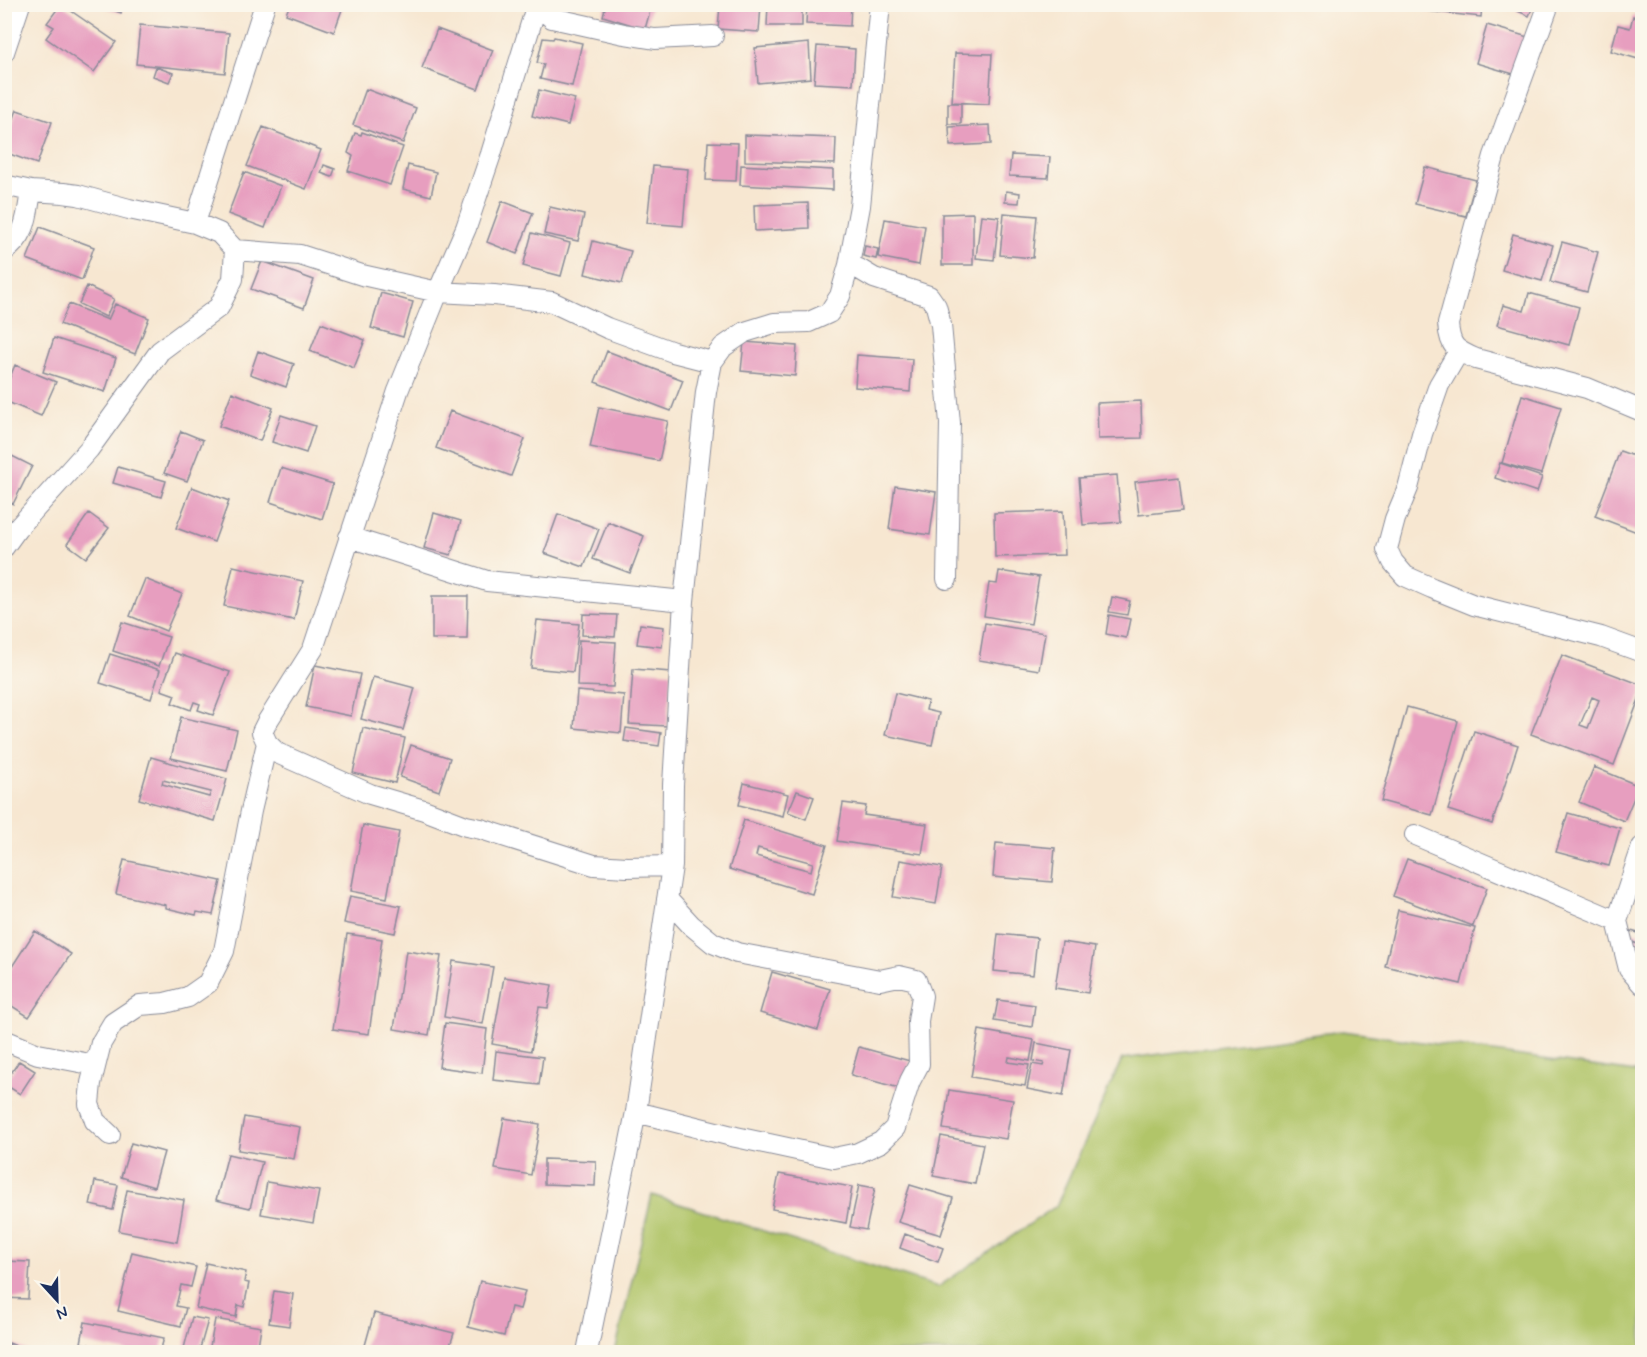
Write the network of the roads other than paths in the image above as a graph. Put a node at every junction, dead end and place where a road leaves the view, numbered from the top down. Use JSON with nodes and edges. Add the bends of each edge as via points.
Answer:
{"nodes":[{"id":1,"x":20,"y":4,"type":"edge"},
{"id":2,"x":265,"y":4,"type":"edge"},
{"id":3,"x":880,"y":4,"type":"edge"},
{"id":4,"x":1549,"y":4,"type":"edge"},
{"id":5,"x":536,"y":5,"type":"edge"},
{"id":6,"x":712,"y":36,"type":"dead end"},
{"id":7,"x":4,"y":52,"type":"edge"},
{"id":8,"x":4,"y":185,"type":"edge"},
{"id":9,"x":31,"y":191,"type":"junction"},
{"id":10,"x":195,"y":223,"type":"junction"},
{"id":11,"x":236,"y":250,"type":"junction"},
{"id":12,"x":4,"y":251,"type":"edge"},
{"id":13,"x":849,"y":266,"type":"junction"},
{"id":14,"x":438,"y":292,"type":"junction"},
{"id":15,"x":1459,"y":351,"type":"junction"},
{"id":16,"x":712,"y":362,"type":"junction"},
{"id":17,"x":1642,"y":411,"type":"edge"},
{"id":18,"x":349,"y":537,"type":"junction"},
{"id":19,"x":4,"y":547,"type":"edge"},
{"id":20,"x":947,"y":579,"type":"dead end"},
{"id":21,"x":684,"y":601,"type":"junction"},
{"id":22,"x":1642,"y":652,"type":"edge"},
{"id":23,"x":267,"y":743,"type":"junction"},
{"id":24,"x":1415,"y":835,"type":"dead end"},
{"id":25,"x":1642,"y":847,"type":"edge"},
{"id":26,"x":672,"y":866,"type":"junction"},
{"id":27,"x":667,"y":899,"type":"junction"},
{"id":28,"x":1617,"y":921,"type":"junction"},
{"id":29,"x":1642,"y":984,"type":"edge"},
{"id":30,"x":4,"y":1040,"type":"edge"},
{"id":31,"x":95,"y":1065,"type":"junction"},
{"id":32,"x":636,"y":1112,"type":"junction"},
{"id":33,"x":110,"y":1135,"type":"dead end"},
{"id":34,"x":587,"y":1353,"type":"edge"}],
"edges":[{"from":1,"to":7,"type":"street"},
{"from":2,"to":10,"type":"street"},
{"from":3,"to":13,"type":"street","via":[[860,206]]},
{"from":4,"to":15,"type":"street","via":[[1494,156],[1448,324],[1449,339]]},
{"from":5,"to":6,"type":"street","via":[[552,18],[624,34],[655,39]]},
{"from":5,"to":14,"type":"street","via":[[488,165]]},
{"from":8,"to":9,"type":"street"},
{"from":9,"to":10,"type":"street","via":[[78,195]]},
{"from":9,"to":12,"type":"street","via":[[24,229]]},
{"from":10,"to":11,"type":"street","via":[[219,233]]},
{"from":11,"to":14,"type":"street","via":[[300,255],[362,275]]},
{"from":11,"to":19,"type":"street","via":[[233,279],[219,306],[160,351],[89,448]]},
{"from":13,"to":16,"type":"street","via":[[840,296],[829,313],[809,322],[774,323],[745,332],[723,347]]},
{"from":13,"to":20,"type":"street","via":[[929,296],[936,306],[950,423]]},
{"from":14,"to":16,"type":"street","via":[[552,302],[608,328]]},
{"from":14,"to":18,"type":"street","via":[[398,392]]},
{"from":15,"to":17,"type":"street","via":[[1587,388]]},
{"from":15,"to":22,"type":"street","via":[[1439,385],[1395,519],[1388,549],[1393,562],[1406,576],[1473,605],[1601,637]]},
{"from":16,"to":21,"type":"street","via":[[704,403]]},
{"from":18,"to":21,"type":"street","via":[[487,581]]},
{"from":18,"to":23,"type":"street","via":[[313,649],[262,732]]},
{"from":21,"to":26,"type":"street"},
{"from":23,"to":26,"type":"street","via":[[277,753],[370,794],[594,865]]},
{"from":23,"to":31,"type":"street","via":[[224,951],[208,983],[188,997],[140,1005],[113,1023],[101,1042]]},
{"from":24,"to":28,"type":"street"},
{"from":25,"to":28,"type":"street"},
{"from":26,"to":27,"type":"street"},
{"from":27,"to":32,"type":"street"},
{"from":27,"to":32,"type":"street","via":[[713,943],[737,953],[880,980],[899,976],[916,980],[922,996],[919,1064],[895,1128],[881,1142],[858,1153],[834,1158]]},
{"from":28,"to":29,"type":"street","via":[[1629,969]]},
{"from":30,"to":31,"type":"street","via":[[38,1054]]},
{"from":31,"to":33,"type":"street","via":[[89,1104],[95,1121]]},
{"from":32,"to":34,"type":"street"}]}
